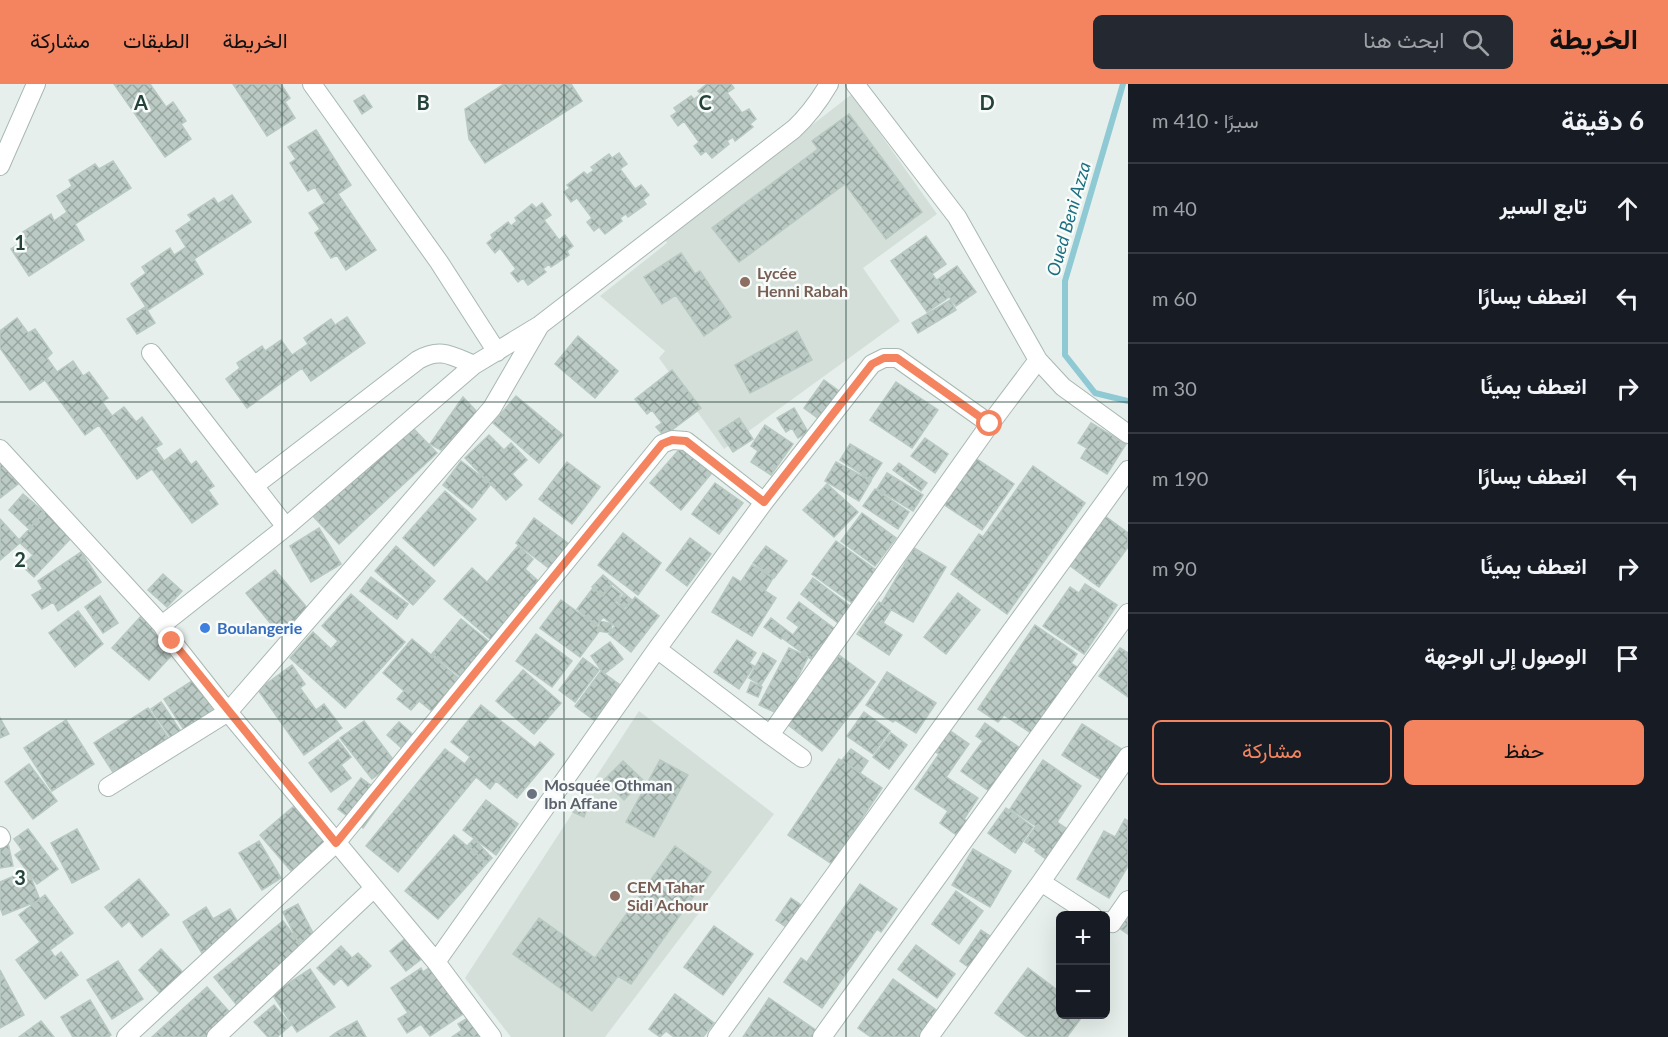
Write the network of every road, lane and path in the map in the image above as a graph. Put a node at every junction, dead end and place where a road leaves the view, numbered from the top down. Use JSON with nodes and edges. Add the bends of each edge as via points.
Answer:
{"nodes":[{"id":1,"x":36,"y":84,"type":"edge"},
{"id":2,"x":312,"y":84,"type":"edge"},
{"id":3,"x":828,"y":84,"type":"edge"},
{"id":4,"x":855,"y":84,"type":"edge"},
{"id":5,"x":0,"y":166,"type":"edge"},
{"id":6,"x":540,"y":326,"type":"junction"},
{"id":7,"x":497,"y":352,"type":"junction"},
{"id":8,"x":151,"y":353,"type":"dead end"},
{"id":9,"x":1038,"y":360,"type":"junction"},
{"id":10,"x":474,"y":365,"type":"junction"},
{"id":11,"x":990,"y":424,"type":"junction"},
{"id":12,"x":1128,"y":434,"type":"edge"},
{"id":13,"x":0,"y":449,"type":"edge"},
{"id":14,"x":1128,"y":470,"type":"edge"},
{"id":15,"x":254,"y":486,"type":"junction"},
{"id":16,"x":764,"y":502,"type":"junction"},
{"id":17,"x":286,"y":527,"type":"junction"},
{"id":18,"x":1128,"y":613,"type":"edge"},
{"id":19,"x":162,"y":625,"type":"junction"},
{"id":20,"x":657,"y":649,"type":"junction"},
{"id":21,"x":228,"y":712,"type":"junction"},
{"id":22,"x":770,"y":735,"type":"junction"},
{"id":23,"x":1128,"y":756,"type":"edge"},
{"id":24,"x":802,"y":758,"type":"dead end"},
{"id":25,"x":108,"y":787,"type":"dead end"},
{"id":26,"x":336,"y":843,"type":"junction"},
{"id":27,"x":1041,"y":882,"type":"junction"},
{"id":28,"x":374,"y":888,"type":"junction"},
{"id":29,"x":1128,"y":900,"type":"edge"},
{"id":30,"x":1087,"y":911,"type":"edge"},
{"id":31,"x":1110,"y":922,"type":"edge"},
{"id":32,"x":436,"y":962,"type":"junction"},
{"id":33,"x":126,"y":1037,"type":"edge"},
{"id":34,"x":216,"y":1037,"type":"edge"},
{"id":35,"x":492,"y":1037,"type":"edge"},
{"id":36,"x":717,"y":1037,"type":"edge"},
{"id":37,"x":822,"y":1037,"type":"edge"},
{"id":38,"x":929,"y":1037,"type":"edge"}],
"edges":[{"from":1,"to":5,"type":"street"},
{"from":2,"to":7,"type":"street","via":[[439,262]]},
{"from":3,"to":6,"type":"street","via":[[820,100],[794,129]]},
{"from":4,"to":9,"type":"street","via":[[957,217]]},
{"from":6,"to":7,"type":"street"},
{"from":6,"to":21,"type":"street","via":[[492,408]]},
{"from":7,"to":10,"type":"street"},
{"from":8,"to":15,"type":"street"},
{"from":9,"to":11,"type":"street"},
{"from":9,"to":12,"type":"street","via":[[1064,387]]},
{"from":10,"to":15,"type":"street","via":[[441,352],[430,353]]},
{"from":10,"to":17,"type":"street"},
{"from":11,"to":16,"type":"street","via":[[897,358],[884,358],[872,364]]},
{"from":11,"to":22,"type":"street"},
{"from":13,"to":19,"type":"street"},
{"from":14,"to":36,"type":"street"},
{"from":15,"to":17,"type":"street"},
{"from":16,"to":20,"type":"street"},
{"from":16,"to":26,"type":"street","via":[[686,441],[662,444]]},
{"from":17,"to":19,"type":"street"},
{"from":18,"to":37,"type":"street"},
{"from":19,"to":21,"type":"street"},
{"from":20,"to":22,"type":"street"},
{"from":20,"to":32,"type":"street"},
{"from":21,"to":25,"type":"street"},
{"from":21,"to":26,"type":"street"},
{"from":22,"to":24,"type":"street"},
{"from":23,"to":27,"type":"street"},
{"from":26,"to":28,"type":"street"},
{"from":26,"to":33,"type":"street"},
{"from":27,"to":30,"type":"street"},
{"from":27,"to":38,"type":"street"},
{"from":28,"to":32,"type":"street"},
{"from":28,"to":34,"type":"street"},
{"from":29,"to":31,"type":"street"},
{"from":32,"to":35,"type":"street"}]}
